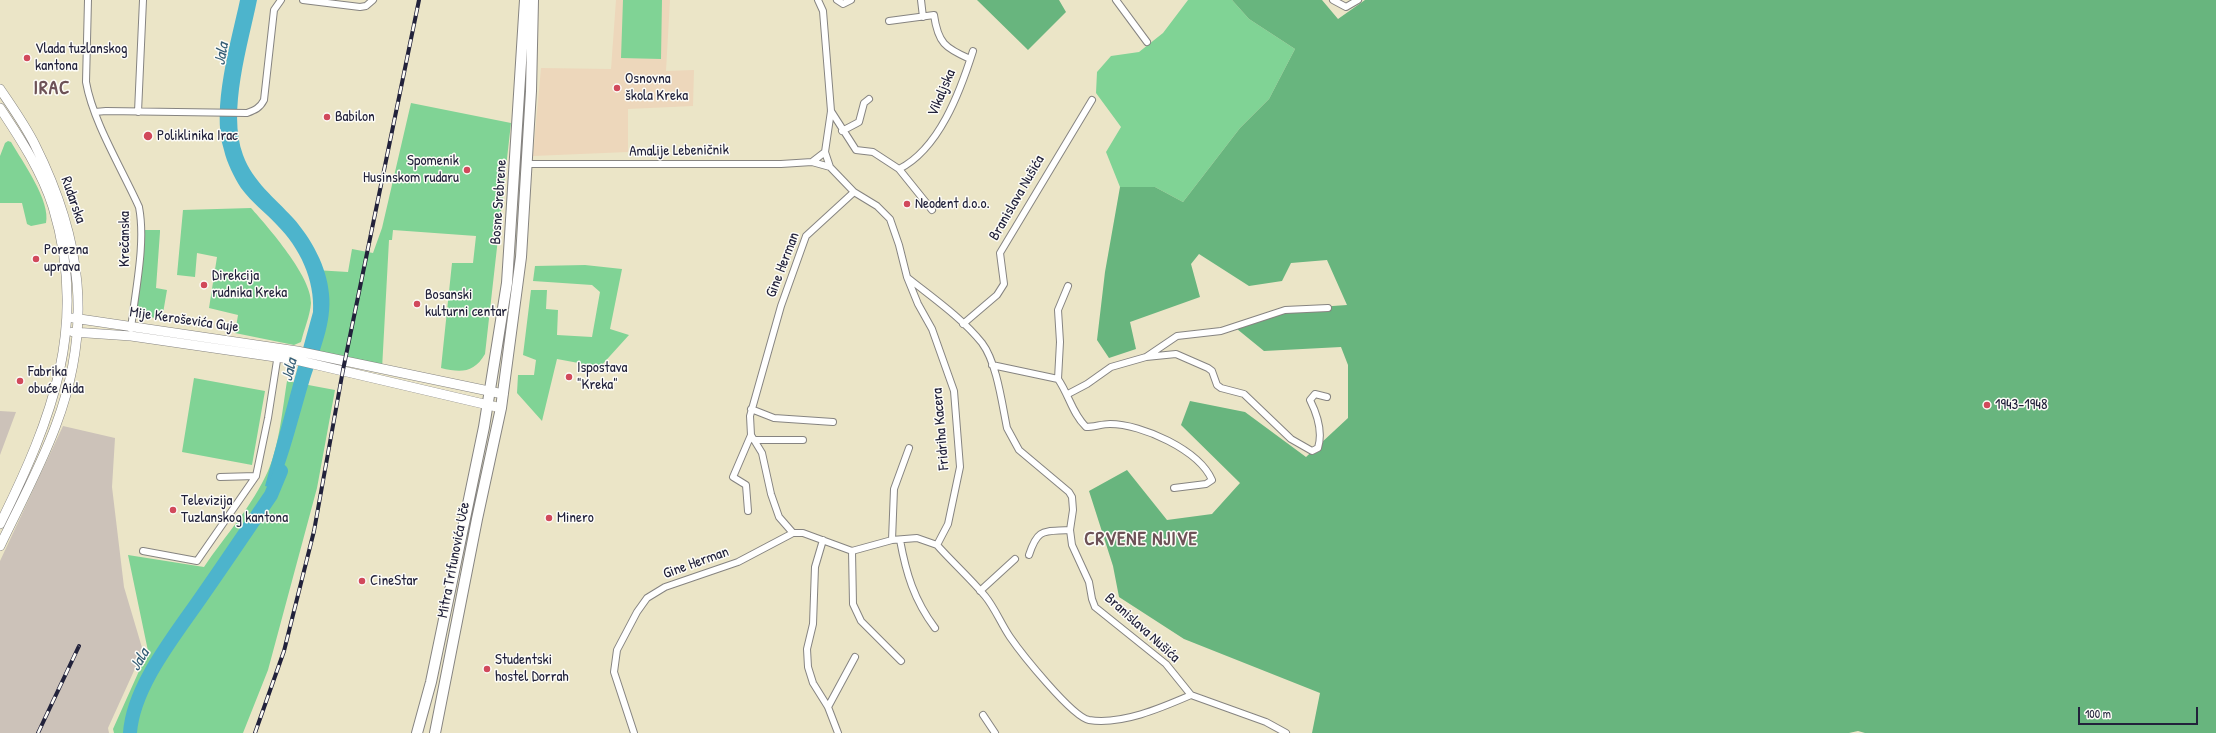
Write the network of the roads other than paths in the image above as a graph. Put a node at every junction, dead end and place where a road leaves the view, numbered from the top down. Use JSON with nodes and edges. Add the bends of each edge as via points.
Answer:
{"nodes":[{"id":1,"x":88,"y":0,"type":"edge"},
{"id":2,"x":143,"y":0,"type":"edge"},
{"id":3,"x":281,"y":0,"type":"edge"},
{"id":4,"x":304,"y":0,"type":"edge"},
{"id":5,"x":373,"y":0,"type":"edge"},
{"id":6,"x":526,"y":0,"type":"edge"},
{"id":7,"x":533,"y":0,"type":"edge"},
{"id":8,"x":818,"y":0,"type":"edge"},
{"id":9,"x":838,"y":0,"type":"edge"},
{"id":10,"x":851,"y":0,"type":"edge"},
{"id":11,"x":921,"y":0,"type":"edge"},
{"id":12,"x":1116,"y":0,"type":"edge"},
{"id":13,"x":1333,"y":0,"type":"edge"},
{"id":14,"x":1358,"y":0,"type":"edge"},
{"id":15,"x":923,"y":17,"type":"junction"},
{"id":16,"x":889,"y":21,"type":"dead end"},
{"id":17,"x":1147,"y":42,"type":"dead end"},
{"id":18,"x":972,"y":51,"type":"dead end"},
{"id":19,"x":970,"y":59,"type":"junction"},
{"id":20,"x":0,"y":89,"type":"edge"},
{"id":21,"x":869,"y":99,"type":"dead end"},
{"id":22,"x":1092,"y":100,"type":"dead end"},
{"id":23,"x":0,"y":108,"type":"edge"},
{"id":24,"x":830,"y":111,"type":"junction"},
{"id":25,"x":95,"y":112,"type":"junction"},
{"id":26,"x":138,"y":112,"type":"junction"},
{"id":27,"x":842,"y":131,"type":"junction"},
{"id":28,"x":825,"y":152,"type":"junction"},
{"id":29,"x":812,"y":162,"type":"junction"},
{"id":30,"x":527,"y":164,"type":"junction"},
{"id":31,"x":830,"y":167,"type":"junction"},
{"id":32,"x":899,"y":169,"type":"junction"},
{"id":33,"x":854,"y":192,"type":"junction"},
{"id":34,"x":932,"y":210,"type":"dead end"},
{"id":35,"x":907,"y":277,"type":"junction"},
{"id":36,"x":1068,"y":286,"type":"dead end"},
{"id":37,"x":1328,"y":308,"type":"dead end"},
{"id":38,"x":67,"y":318,"type":"junction"},
{"id":39,"x":79,"y":319,"type":"junction"},
{"id":40,"x":963,"y":324,"type":"junction"},
{"id":41,"x":132,"y":327,"type":"junction"},
{"id":42,"x":66,"y":332,"type":"junction"},
{"id":43,"x":78,"y":332,"type":"junction"},
{"id":44,"x":131,"y":336,"type":"junction"},
{"id":45,"x":278,"y":352,"type":"junction"},
{"id":46,"x":1146,"y":357,"type":"junction"},
{"id":47,"x":336,"y":363,"type":"junction"},
{"id":48,"x":992,"y":365,"type":"junction"},
{"id":49,"x":1058,"y":378,"type":"junction"},
{"id":50,"x":490,"y":391,"type":"junction"},
{"id":51,"x":503,"y":394,"type":"junction"},
{"id":52,"x":1068,"y":394,"type":"junction"},
{"id":53,"x":1327,"y":397,"type":"dead end"},
{"id":54,"x":488,"y":404,"type":"junction"},
{"id":55,"x":501,"y":408,"type":"junction"},
{"id":56,"x":751,"y":409,"type":"junction"},
{"id":57,"x":832,"y":422,"type":"dead end"},
{"id":58,"x":753,"y":437,"type":"junction"},
{"id":59,"x":803,"y":440,"type":"dead end"},
{"id":60,"x":909,"y":448,"type":"dead end"},
{"id":61,"x":256,"y":476,"type":"junction"},
{"id":62,"x":220,"y":477,"type":"dead end"},
{"id":63,"x":1174,"y":488,"type":"dead end"},
{"id":64,"x":748,"y":511,"type":"dead end"},
{"id":65,"x":0,"y":524,"type":"edge"},
{"id":66,"x":1070,"y":530,"type":"junction"},
{"id":67,"x":792,"y":533,"type":"junction"},
{"id":68,"x":823,"y":540,"type":"junction"},
{"id":69,"x":892,"y":540,"type":"junction"},
{"id":70,"x":900,"y":540,"type":"junction"},
{"id":71,"x":937,"y":545,"type":"junction"},
{"id":72,"x":0,"y":546,"type":"edge"},
{"id":73,"x":143,"y":551,"type":"dead end"},
{"id":74,"x":852,"y":551,"type":"junction"},
{"id":75,"x":1029,"y":555,"type":"dead end"},
{"id":76,"x":1015,"y":559,"type":"dead end"},
{"id":77,"x":980,"y":591,"type":"junction"},
{"id":78,"x":935,"y":628,"type":"dead end"},
{"id":79,"x":855,"y":657,"type":"dead end"},
{"id":80,"x":902,"y":660,"type":"dead end"},
{"id":81,"x":1191,"y":695,"type":"junction"},
{"id":82,"x":828,"y":707,"type":"junction"},
{"id":83,"x":983,"y":715,"type":"dead end"},
{"id":84,"x":417,"y":733,"type":"edge"},
{"id":85,"x":435,"y":733,"type":"edge"},
{"id":86,"x":634,"y":733,"type":"edge"},
{"id":87,"x":838,"y":733,"type":"edge"},
{"id":88,"x":995,"y":733,"type":"edge"},
{"id":89,"x":1286,"y":733,"type":"edge"}],
"edges":[{"from":1,"to":25,"type":"street","name":"Krečanska","via":[[86,82]]},
{"from":2,"to":26,"type":"street"},
{"from":3,"to":26,"type":"street","via":[[274,10],[262,106],[247,113]]},
{"from":4,"to":5,"type":"street","via":[[360,7]]},
{"from":6,"to":50,"type":"main road","name":"Bosne Srebrene","via":[[510,255]]},
{"from":7,"to":30,"type":"main road","name":"Bosne Srebrene"},
{"from":8,"to":24,"type":"street","via":[[823,12]]},
{"from":9,"to":10,"type":"street","via":[[843,4]]},
{"from":11,"to":15,"type":"street"},
{"from":12,"to":17,"type":"street"},
{"from":13,"to":14,"type":"street","via":[[1346,7]]},
{"from":15,"to":16,"type":"street"},
{"from":15,"to":19,"type":"street","name":"Vikaljska","via":[[934,15],[936,34],[950,50]]},
{"from":18,"to":19,"type":"street","name":"Vikaljska"},
{"from":19,"to":32,"type":"street","name":"Vikaljska","via":[[942,126],[912,162]]},
{"from":20,"to":39,"type":"main road","name":"Rudarska","via":[[35,144],[61,203],[73,249]]},
{"from":21,"to":27,"type":"street","via":[[864,103],[859,122]]},
{"from":22,"to":40,"type":"street","name":"Branislava Nušića","via":[[1000,253],[1004,284],[997,295]]},
{"from":23,"to":38,"type":"main road","name":"Rudarska","via":[[25,148],[53,206],[63,248]]},
{"from":24,"to":27,"type":"street"},
{"from":24,"to":28,"type":"street"},
{"from":25,"to":26,"type":"street"},
{"from":25,"to":41,"type":"street","name":"Krečanska","via":[[141,216]]},
{"from":27,"to":32,"type":"street","via":[[856,150],[873,152]]},
{"from":28,"to":29,"type":"street"},
{"from":28,"to":31,"type":"street"},
{"from":29,"to":30,"type":"street","name":"Amalije Lebeničnik"},
{"from":29,"to":31,"type":"street","name":"Amalije Lebeničnik"},
{"from":30,"to":51,"type":"main road","name":"Bosne Srebrene","via":[[521,256]]},
{"from":31,"to":33,"type":"street","name":"Fridriha Kacera"},
{"from":32,"to":34,"type":"street"},
{"from":33,"to":35,"type":"street","name":"Fridriha Kacera","via":[[877,206],[890,219]]},
{"from":33,"to":56,"type":"street","name":"Gine Herman","via":[[806,236],[781,306]]},
{"from":35,"to":40,"type":"street","name":"Branislava Nušića"},
{"from":35,"to":71,"type":"street","name":"Fridriha Kacera","via":[[932,329],[954,391],[960,467],[948,524]]},
{"from":36,"to":49,"type":"street","via":[[1058,310]]},
{"from":37,"to":46,"type":"street","via":[[1285,310],[1221,331],[1177,336]]},
{"from":38,"to":39,"type":"main road","name":"Mije Keroševića Guje"},
{"from":38,"to":42,"type":"main road","name":"Rudarska"},
{"from":39,"to":41,"type":"main road","name":"Mije Keroševića Guje"},
{"from":39,"to":43,"type":"main road","name":"Rudarska"},
{"from":40,"to":48,"type":"street","name":"Branislava Nušića","via":[[983,344]]},
{"from":41,"to":44,"type":"street","name":"Krečanska"},
{"from":41,"to":45,"type":"main road","name":"Mije Keroševića Guje"},
{"from":42,"to":43,"type":"main road","name":"Mije Keroševića Guje"},
{"from":42,"to":65,"type":"main road","name":"Rudarska","via":[[61,368],[46,423]]},
{"from":43,"to":44,"type":"main road","name":"Mije Keroševića Guje"},
{"from":43,"to":72,"type":"main road","name":"Rudarska","via":[[73,369],[56,426]]},
{"from":44,"to":45,"type":"main road","name":"Mije Keroševića Guje"},
{"from":45,"to":47,"type":"main road","name":"Mije Keroševića Guje"},
{"from":45,"to":61,"type":"street"},
{"from":46,"to":52,"type":"street","via":[[1111,367]]},
{"from":46,"to":53,"type":"street","via":[[1176,354],[1208,368],[1212,371],[1217,385],[1244,394],[1291,439],[1312,451],[1318,448],[1320,442],[1318,419],[1310,400],[1315,394]]},
{"from":47,"to":50,"type":"main road"},
{"from":47,"to":54,"type":"main road"},
{"from":48,"to":49,"type":"street"},
{"from":48,"to":66,"type":"street","name":"Branislava Nušića","via":[[1007,428],[1019,450],[1072,497]]},
{"from":49,"to":52,"type":"street"},
{"from":50,"to":51,"type":"main road"},
{"from":50,"to":54,"type":"main road","name":"Bosne Srebrene"},
{"from":51,"to":55,"type":"main road","name":"Mitra Trifunovića Uče"},
{"from":52,"to":63,"type":"street","via":[[1074,414],[1086,427],[1110,424],[1139,429],[1158,436],[1184,449],[1212,480],[1206,484]]},
{"from":54,"to":55,"type":"main road"},
{"from":54,"to":84,"type":"main road","name":"Mitra Trifunovića Uče","via":[[431,682]]},
{"from":55,"to":85,"type":"main road","name":"Mitra Trifunovića Uče"},
{"from":56,"to":57,"type":"street","via":[[774,418]]},
{"from":56,"to":58,"type":"street","name":"Gine Herman"},
{"from":58,"to":59,"type":"street"},
{"from":58,"to":64,"type":"street","name":"Gine Herman","via":[[733,477],[746,485]]},
{"from":58,"to":67,"type":"street","name":"Gine Herman","via":[[762,453],[779,517]]},
{"from":60,"to":69,"type":"street","via":[[894,489]]},
{"from":61,"to":62,"type":"street"},
{"from":61,"to":73,"type":"street","via":[[197,561]]},
{"from":66,"to":75,"type":"street","via":[[1042,532],[1034,539]]},
{"from":66,"to":81,"type":"street","name":"Branislava Nušića","via":[[1072,545],[1089,582],[1096,607],[1166,664]]},
{"from":67,"to":68,"type":"street","via":[[803,533]]},
{"from":67,"to":86,"type":"street","name":"Gine Herman","via":[[738,562],[665,587],[647,598],[636,612],[617,650],[614,672]]},
{"from":68,"to":74,"type":"street"},
{"from":68,"to":82,"type":"street","via":[[815,567],[813,624],[807,650],[808,667],[813,683]]},
{"from":69,"to":70,"type":"street"},
{"from":69,"to":74,"type":"street"},
{"from":70,"to":71,"type":"street","via":[[916,538]]},
{"from":70,"to":78,"type":"street","via":[[909,582],[924,613]]},
{"from":71,"to":77,"type":"street"},
{"from":74,"to":80,"type":"street","via":[[854,604],[860,621]]},
{"from":76,"to":77,"type":"street"},
{"from":77,"to":81,"type":"street","via":[[1010,637],[1062,699],[1087,720],[1140,714]]},
{"from":79,"to":82,"type":"street"},
{"from":81,"to":89,"type":"street","via":[[1266,722]]},
{"from":82,"to":87,"type":"street"},
{"from":83,"to":88,"type":"street"}]}
